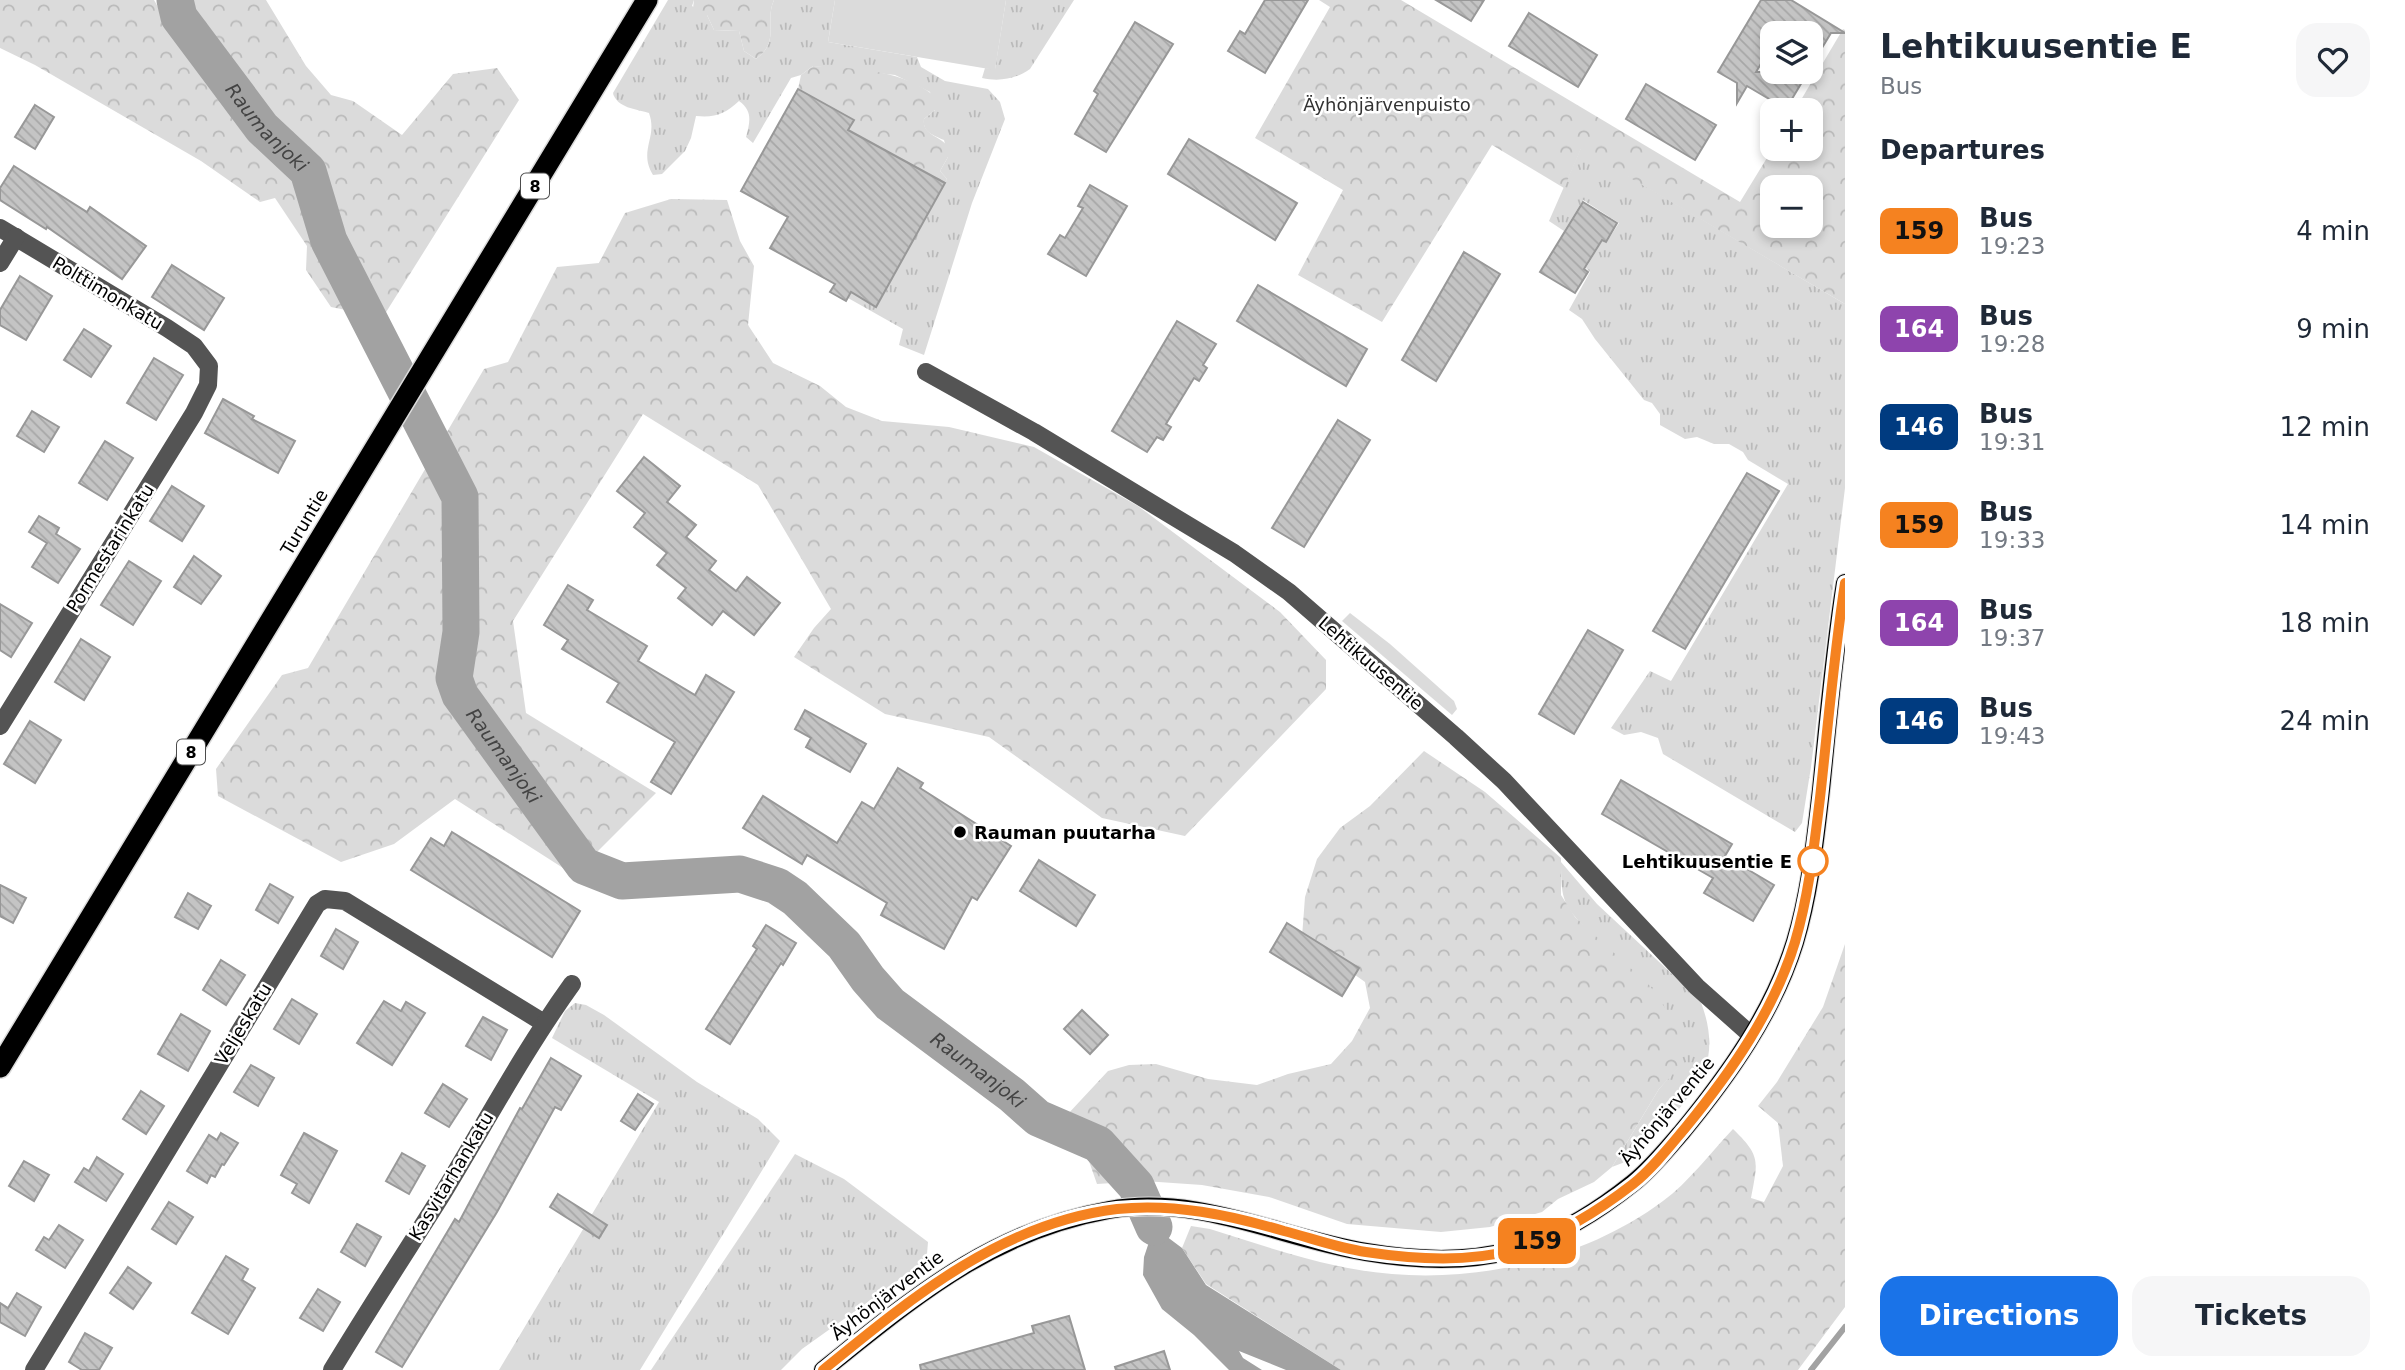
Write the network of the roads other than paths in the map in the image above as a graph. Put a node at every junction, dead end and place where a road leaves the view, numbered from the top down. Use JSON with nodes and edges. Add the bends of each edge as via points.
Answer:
{"nodes":[{"id":1,"x":647,"y":0,"type":"edge"},
{"id":2,"x":8,"y":232,"type":"edge"},
{"id":3,"x":0,"y":263,"type":"edge"},
{"id":4,"x":209,"y":366,"type":"joint"},
{"id":5,"x":926,"y":372,"type":"dead end"},
{"id":6,"x":1845,"y":583,"type":"edge"},
{"id":7,"x":0,"y":726,"type":"edge"},
{"id":8,"x":572,"y":984,"type":"dead end"},
{"id":9,"x":544,"y":1023,"type":"junction"},
{"id":10,"x":1751,"y":1035,"type":"junction"},
{"id":11,"x":0,"y":1068,"type":"edge"},
{"id":12,"x":34,"y":1370,"type":"edge"},
{"id":13,"x":332,"y":1370,"type":"edge"},
{"id":14,"x":823,"y":1370,"type":"edge"}],
"edges":[{"from":1,"to":11,"type":"highway","name":"Turuntie","number":"8"},
{"from":2,"to":3,"type":"street"},
{"from":2,"to":4,"type":"street","name":"Polttimonkatu","via":[[194,346]]},
{"from":4,"to":7,"type":"street","name":"Pormestarinkatu","via":[[208,384],[194,413]]},
{"from":5,"to":10,"type":"street","name":"Lehtikuusentie","via":[[1234,553],[1289,592],[1504,782],[1689,978]]},
{"from":6,"to":10,"type":"main road","name":"Äyhönjärventie","via":[[1811,880],[1794,944]]},
{"from":8,"to":9,"type":"street","name":"Kasvitarhankatu"},
{"from":9,"to":12,"type":"street","name":"Veljeskatu","via":[[345,901],[325,899],[317,904]]},
{"from":9,"to":13,"type":"street","name":"Kasvitarhankatu"},
{"from":10,"to":14,"type":"main road","name":"Äyhönjärventie","via":[[1708,1100],[1636,1182],[1556,1234],[1509,1251],[1408,1258],[1363,1252],[1225,1216],[1171,1208],[1111,1210],[1050,1224],[956,1268]]}]}
